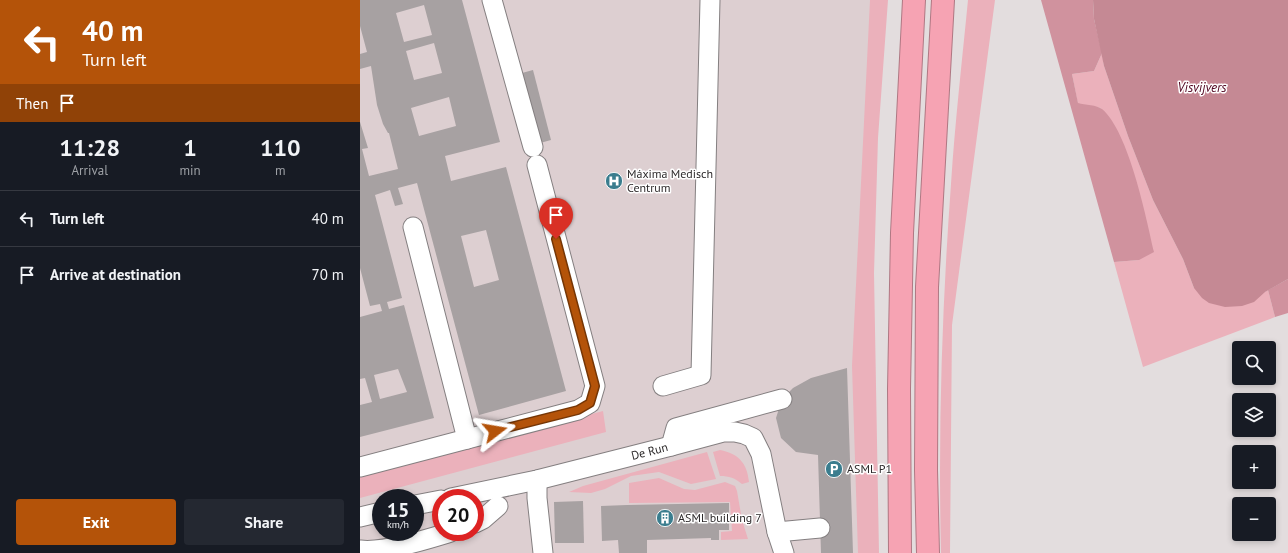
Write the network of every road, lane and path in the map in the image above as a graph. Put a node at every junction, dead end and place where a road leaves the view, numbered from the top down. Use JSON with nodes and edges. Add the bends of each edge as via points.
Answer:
{"nodes":[{"id":1,"x":492,"y":0,"type":"edge"},
{"id":2,"x":710,"y":0,"type":"edge"},
{"id":3,"x":914,"y":0,"type":"edge"},
{"id":4,"x":943,"y":0,"type":"edge"},
{"id":5,"x":532,"y":147,"type":"dead end"},
{"id":6,"x":537,"y":165,"type":"dead end"},
{"id":7,"x":413,"y":227,"type":"dead end"},
{"id":8,"x":663,"y":386,"type":"dead end"},
{"id":9,"x":782,"y":399,"type":"dead end"},
{"id":10,"x":467,"y":438,"type":"junction"},
{"id":11,"x":671,"y":446,"type":"junction"},
{"id":12,"x":360,"y":467,"type":"edge"},
{"id":13,"x":537,"y":480,"type":"junction"},
{"id":14,"x":484,"y":491,"type":"edge"},
{"id":15,"x":498,"y":506,"type":"dead end"},
{"id":16,"x":372,"y":514,"type":"edge"},
{"id":17,"x":360,"y":517,"type":"edge"},
{"id":18,"x":484,"y":518,"type":"edge"},
{"id":19,"x":820,"y":528,"type":"dead end"},
{"id":20,"x":777,"y":532,"type":"junction"},
{"id":21,"x":432,"y":537,"type":"edge"},
{"id":22,"x":360,"y":550,"type":"edge"},
{"id":23,"x":543,"y":553,"type":"edge"},
{"id":24,"x":784,"y":553,"type":"edge"},
{"id":25,"x":900,"y":553,"type":"edge"},
{"id":26,"x":928,"y":553,"type":"edge"}],
"edges":[{"from":1,"to":5,"type":"lane"},
{"from":2,"to":8,"type":"lane","via":[[701,375]]},
{"from":3,"to":25,"type":"highway","via":[[902,233],[899,389]]},
{"from":4,"to":26,"type":"highway","via":[[927,287]]},
{"from":6,"to":10,"type":"lane","via":[[595,386],[590,403],[578,410]]},
{"from":7,"to":10,"type":"lane"},
{"from":9,"to":11,"type":"lane","via":[[676,428]]},
{"from":10,"to":12,"type":"lane"},
{"from":11,"to":13,"type":"lane","name":"De Run"},
{"from":11,"to":20,"type":"lane","name":"De Run","via":[[723,432],[744,434],[752,438],[761,454]]},
{"from":13,"to":14,"type":"lane","name":"De Run"},
{"from":13,"to":23,"type":"lane","via":[[537,505]]},
{"from":15,"to":18,"type":"lane"},
{"from":16,"to":17,"type":"lane"},
{"from":19,"to":20,"type":"lane"},
{"from":20,"to":24,"type":"lane","name":"De Run"},
{"from":21,"to":22,"type":"lane","via":[[398,547]]}]}
